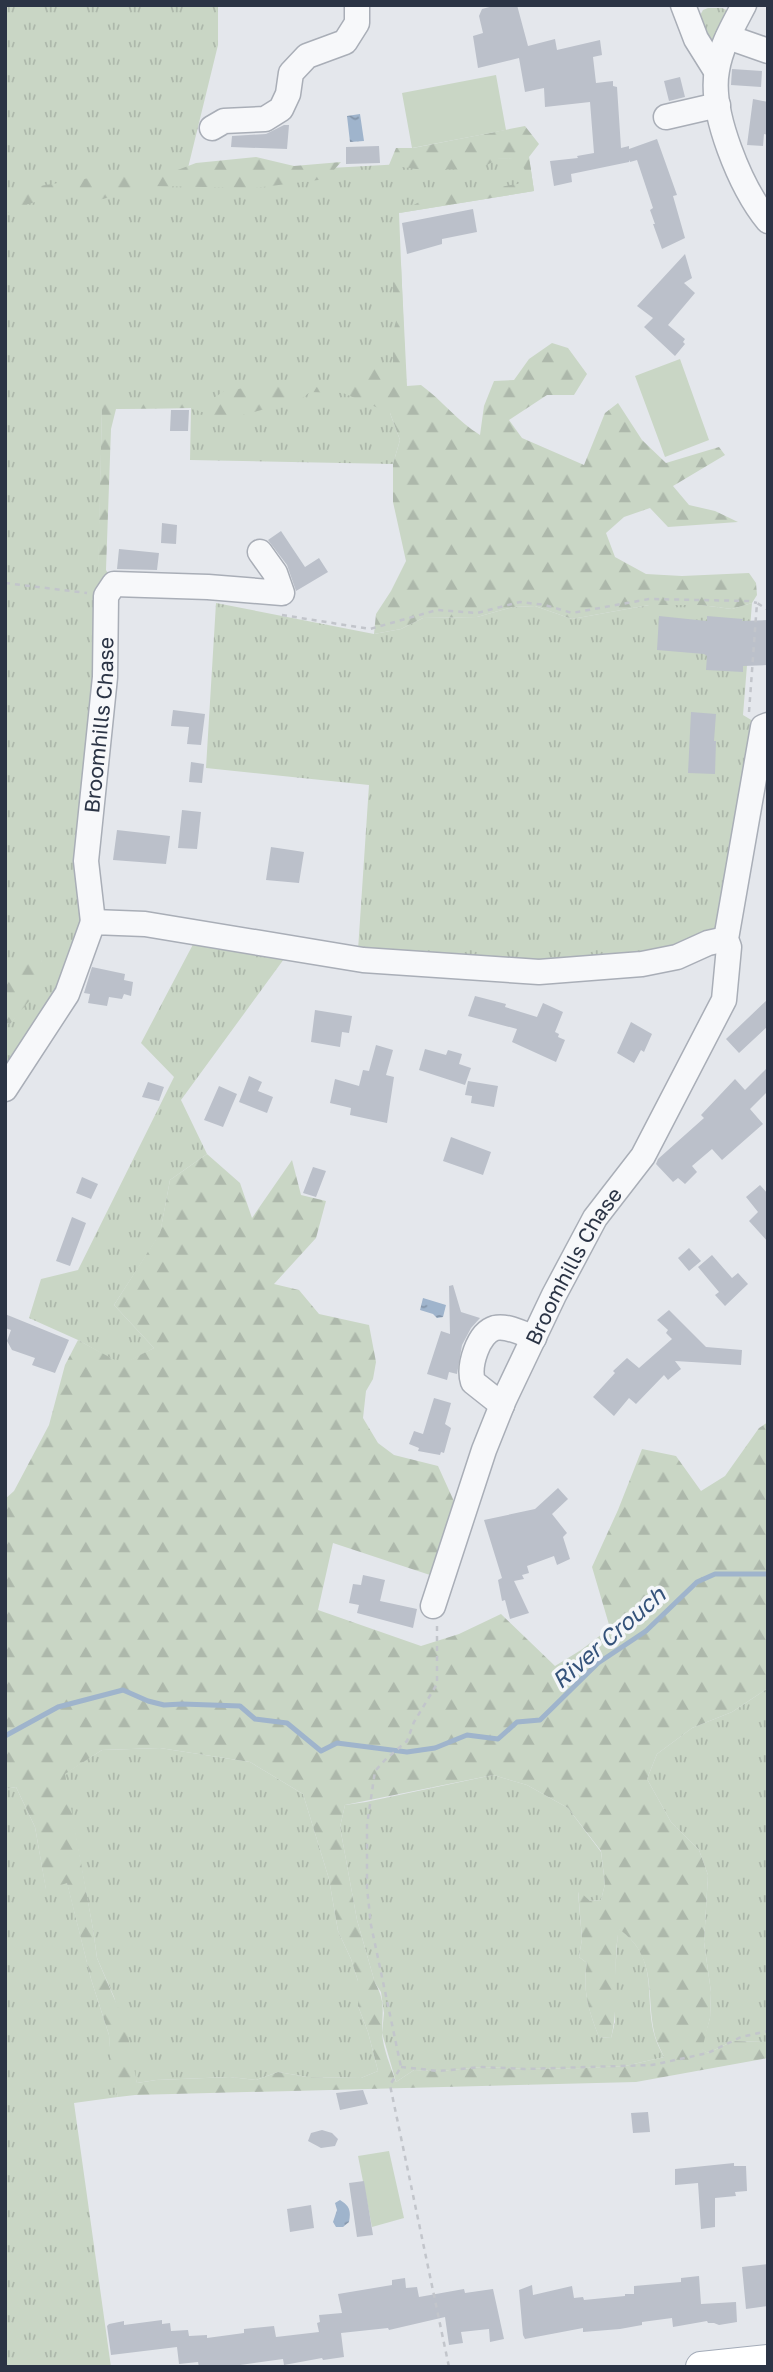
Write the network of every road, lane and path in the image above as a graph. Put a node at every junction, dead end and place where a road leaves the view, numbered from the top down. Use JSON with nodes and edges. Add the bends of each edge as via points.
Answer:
{"nodes":[{"id":1,"x":357,"y":5,"type":"edge"},
{"id":2,"x":683,"y":5,"type":"edge"},
{"id":3,"x":744,"y":5,"type":"edge"},
{"id":4,"x":728,"y":37,"type":"junction"},
{"id":5,"x":768,"y":51,"type":"edge"},
{"id":6,"x":716,"y":71,"type":"junction"},
{"id":7,"x":718,"y":105,"type":"junction"},
{"id":8,"x":666,"y":117,"type":"dead end"},
{"id":9,"x":212,"y":128,"type":"dead end"},
{"id":10,"x":768,"y":221,"type":"edge"},
{"id":11,"x":260,"y":552,"type":"dead end"},
{"id":12,"x":5,"y":583,"type":"edge"},
{"id":13,"x":106,"y":596,"type":"junction"},
{"id":14,"x":757,"y":603,"type":"junction"},
{"id":15,"x":768,"y":610,"type":"edge"},
{"id":16,"x":274,"y":614,"type":"dead end"},
{"id":17,"x":766,"y":726,"type":"edge"},
{"id":18,"x":93,"y":922,"type":"junction"},
{"id":19,"x":726,"y":939,"type":"junction"},
{"id":20,"x":5,"y":1089,"type":"edge"},
{"id":21,"x":534,"y":1338,"type":"junction"},
{"id":22,"x":502,"y":1405,"type":"junction"},
{"id":23,"x":433,"y":1606,"type":"joint"},
{"id":24,"x":768,"y":2031,"type":"edge"},
{"id":25,"x":401,"y":2067,"type":"junction"},
{"id":26,"x":768,"y":2360,"type":"edge"},
{"id":27,"x":449,"y":2367,"type":"edge"},
{"id":28,"x":701,"y":2367,"type":"edge"}],
"edges":[{"from":1,"to":9,"type":"street","via":[[357,23],[345,42],[307,56],[291,73],[281,109],[265,119],[224,121]]},
{"from":2,"to":6,"type":"street","via":[[696,39]]},
{"from":3,"to":4,"type":"street"},
{"from":4,"to":5,"type":"street"},
{"from":4,"to":6,"type":"street"},
{"from":6,"to":7,"type":"street"},
{"from":7,"to":8,"type":"street"},
{"from":7,"to":10,"type":"street","via":[[736,166]]},
{"from":11,"to":13,"type":"street","via":[[282,593],[114,584]]},
{"from":12,"to":13,"type":"path"},
{"from":13,"to":18,"type":"street","name":"Broomhills Chase","via":[[105,677],[86,861]]},
{"from":14,"to":15,"type":"path"},
{"from":14,"to":16,"type":"path","via":[[649,599],[572,614],[520,602],[477,613],[437,610],[370,629]]},
{"from":14,"to":17,"type":"path","via":[[749,712]]},
{"from":17,"to":19,"type":"street","name":"Broomhills Chase"},
{"from":18,"to":19,"type":"street","via":[[145,924],[363,960],[539,972],[642,964]]},
{"from":18,"to":20,"type":"street","name":"Broomhills Chase","via":[[67,995]]},
{"from":19,"to":21,"type":"street","name":"Broomhills Chase","via":[[724,1000],[643,1156],[595,1218]]},
{"from":21,"to":22,"type":"street","name":"Broomhills Chase"},
{"from":21,"to":22,"type":"street","via":[[495,1328],[475,1353],[473,1382]]},
{"from":22,"to":23,"type":"street","name":"Broomhills Chase"},
{"from":23,"to":25,"type":"path","via":[[438,1631],[437,1684],[407,1741],[375,1771],[367,1825],[367,1888]]},
{"from":24,"to":25,"type":"path","via":[[708,2053],[652,2064],[439,2071]]},
{"from":25,"to":27,"type":"path","via":[[390,2085]]},
{"from":26,"to":28,"type":"main road"}]}
